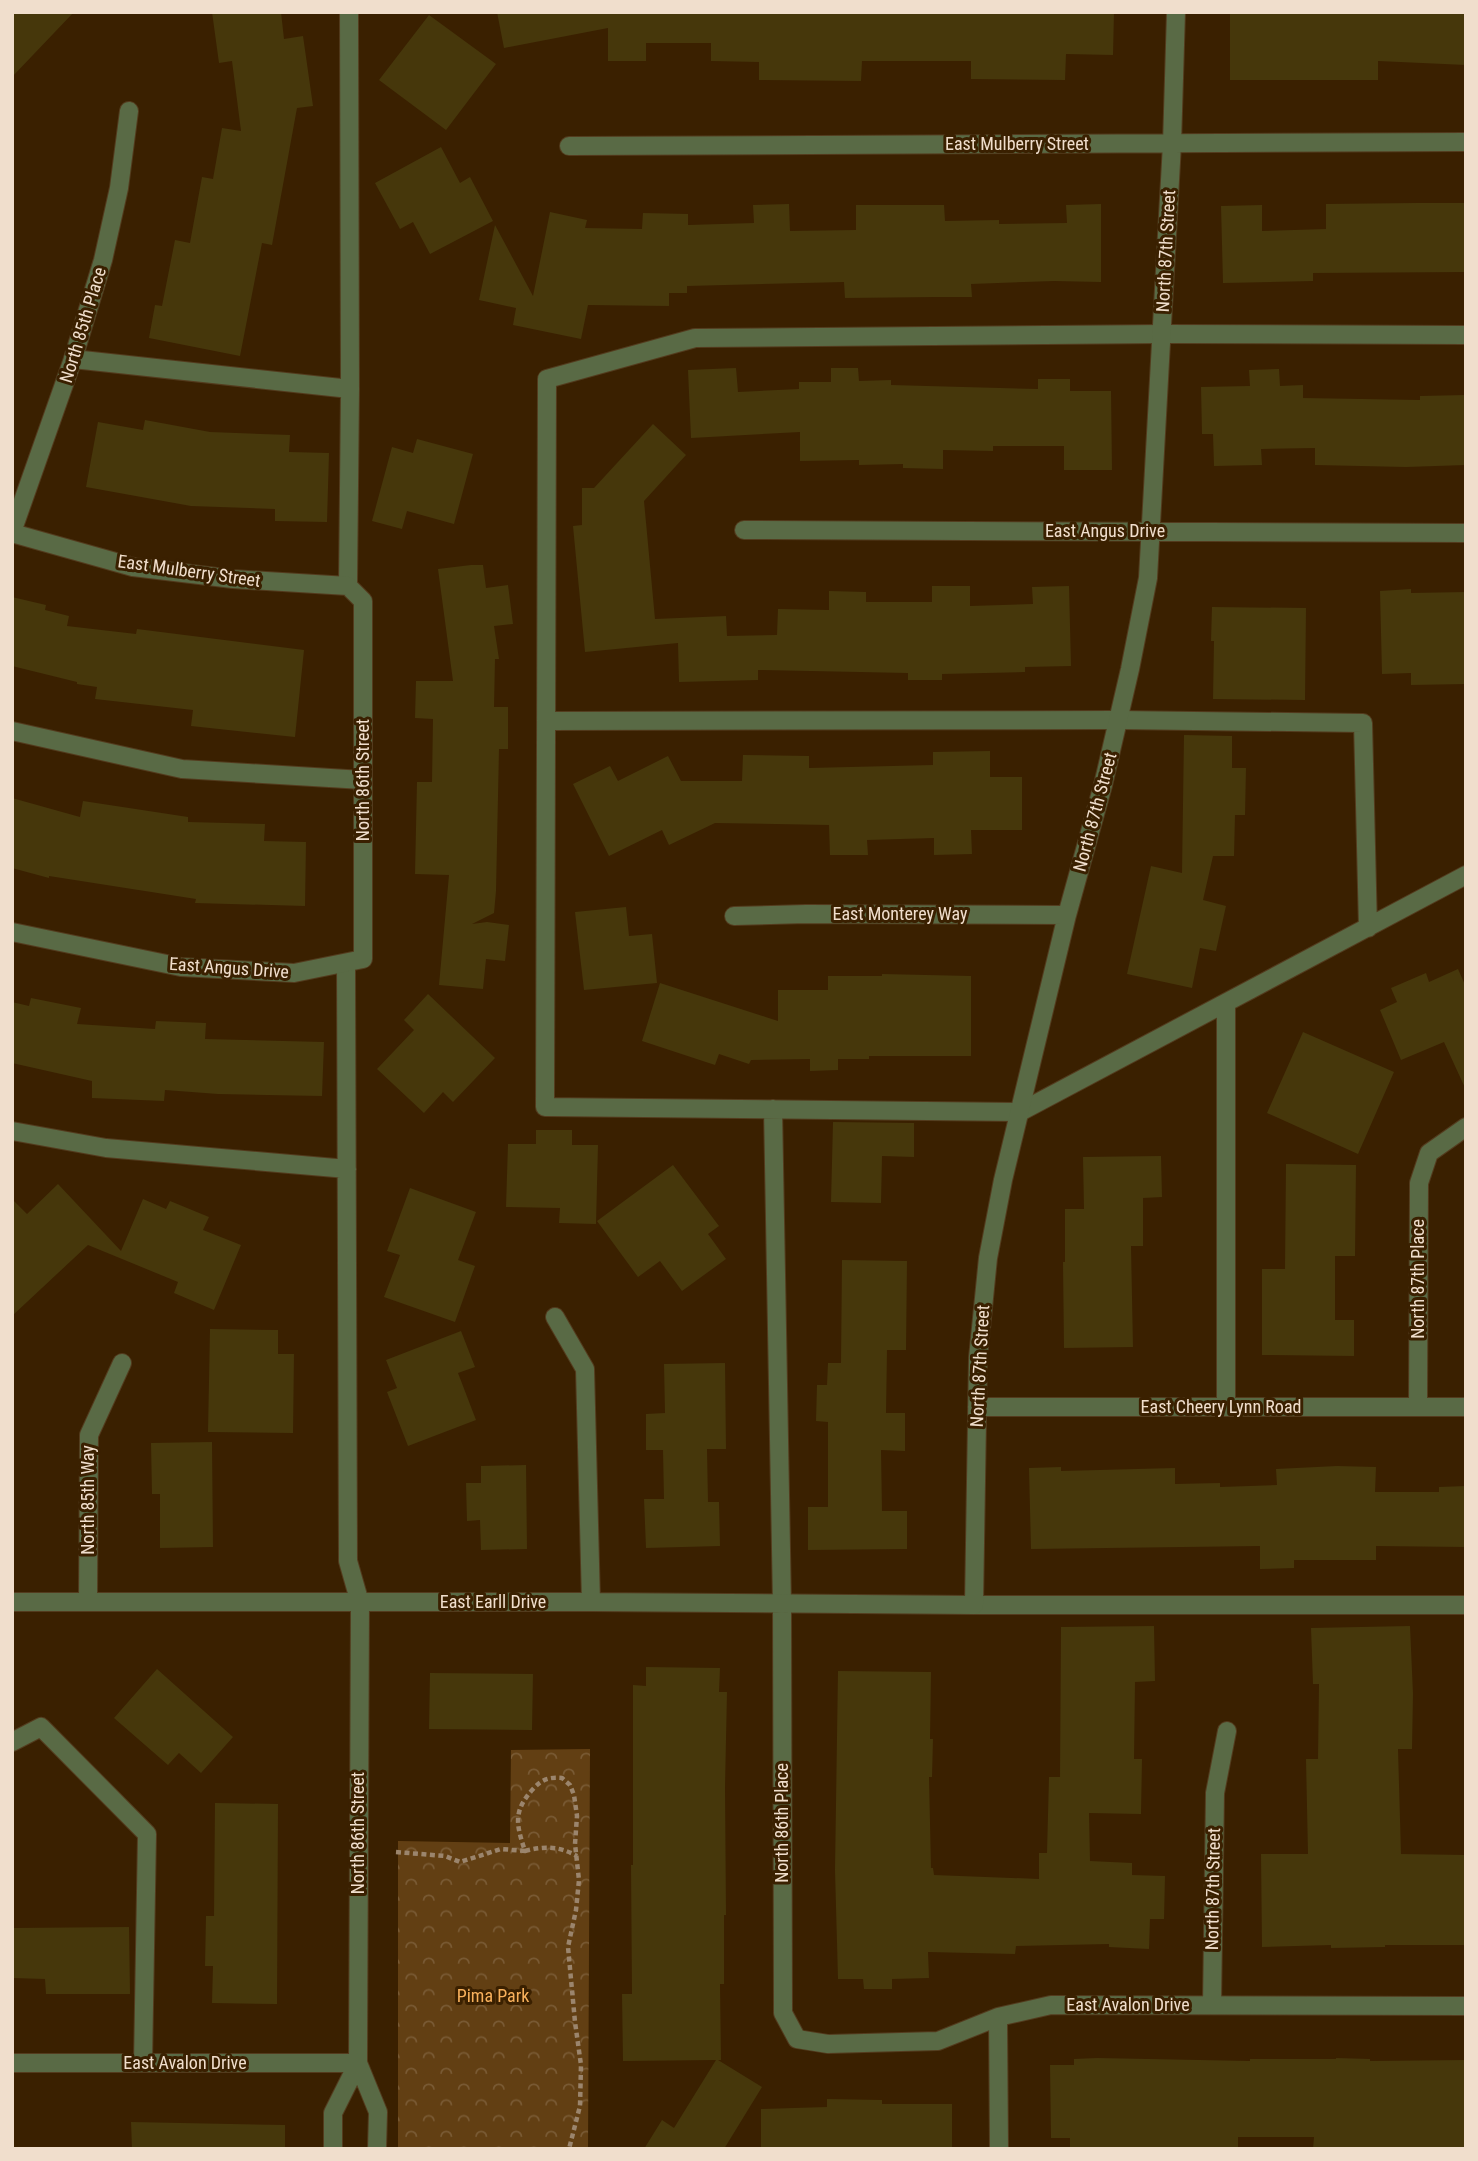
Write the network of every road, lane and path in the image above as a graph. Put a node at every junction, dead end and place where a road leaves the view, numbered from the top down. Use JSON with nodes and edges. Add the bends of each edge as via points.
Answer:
{"nodes":[{"id":1,"x":349,"y":12,"type":"edge"},
{"id":2,"x":1176,"y":12,"type":"edge"},
{"id":3,"x":129,"y":111,"type":"dead end"},
{"id":4,"x":1466,"y":142,"type":"edge"},
{"id":5,"x":1172,"y":144,"type":"junction"},
{"id":6,"x":569,"y":146,"type":"dead end"},
{"id":7,"x":1162,"y":334,"type":"junction"},
{"id":8,"x":1466,"y":335,"type":"edge"},
{"id":9,"x":73,"y":359,"type":"junction"},
{"id":10,"x":350,"y":389,"type":"junction"},
{"id":11,"x":744,"y":530,"type":"dead end"},
{"id":12,"x":1151,"y":531,"type":"junction"},
{"id":13,"x":12,"y":533,"type":"edge"},
{"id":14,"x":1466,"y":533,"type":"edge"},
{"id":15,"x":348,"y":586,"type":"junction"},
{"id":16,"x":1118,"y":720,"type":"junction"},
{"id":17,"x":546,"y":721,"type":"junction"},
{"id":18,"x":12,"y":731,"type":"edge"},
{"id":19,"x":363,"y":780,"type":"junction"},
{"id":20,"x":1466,"y":875,"type":"edge"},
{"id":21,"x":1067,"y":915,"type":"junction"},
{"id":22,"x":734,"y":916,"type":"dead end"},
{"id":23,"x":1368,"y":928,"type":"junction"},
{"id":24,"x":12,"y":932,"type":"edge"},
{"id":25,"x":354,"y":961,"type":"junction"},
{"id":26,"x":1226,"y":1004,"type":"junction"},
{"id":27,"x":773,"y":1109,"type":"junction"},
{"id":28,"x":1020,"y":1112,"type":"junction"},
{"id":29,"x":1466,"y":1127,"type":"edge"},
{"id":30,"x":12,"y":1131,"type":"edge"},
{"id":31,"x":347,"y":1169,"type":"junction"},
{"id":32,"x":555,"y":1317,"type":"dead end"},
{"id":33,"x":122,"y":1363,"type":"dead end"},
{"id":34,"x":977,"y":1407,"type":"junction"},
{"id":35,"x":1226,"y":1407,"type":"junction"},
{"id":36,"x":1418,"y":1407,"type":"junction"},
{"id":37,"x":1466,"y":1407,"type":"edge"},
{"id":38,"x":12,"y":1602,"type":"edge"},
{"id":39,"x":88,"y":1602,"type":"junction"},
{"id":40,"x":591,"y":1602,"type":"junction"},
{"id":41,"x":360,"y":1603,"type":"junction"},
{"id":42,"x":782,"y":1604,"type":"junction"},
{"id":43,"x":974,"y":1605,"type":"junction"},
{"id":44,"x":1466,"y":1605,"type":"edge"},
{"id":45,"x":1227,"y":1731,"type":"dead end"},
{"id":46,"x":12,"y":1742,"type":"edge"},
{"id":47,"x":525,"y":1851,"type":"junction"},
{"id":48,"x":396,"y":1852,"type":"dead end"},
{"id":49,"x":577,"y":1856,"type":"junction"},
{"id":50,"x":1212,"y":2005,"type":"junction"},
{"id":51,"x":1466,"y":2006,"type":"edge"},
{"id":52,"x":998,"y":2017,"type":"junction"},
{"id":53,"x":797,"y":2039,"type":"joint"},
{"id":54,"x":12,"y":2063,"type":"edge"},
{"id":55,"x":143,"y":2063,"type":"junction"},
{"id":56,"x":358,"y":2063,"type":"junction"},
{"id":57,"x":333,"y":2149,"type":"edge"},
{"id":58,"x":377,"y":2149,"type":"edge"},
{"id":59,"x":569,"y":2149,"type":"edge"},
{"id":60,"x":999,"y":2149,"type":"edge"}],
"edges":[{"from":1,"to":10,"type":"street"},
{"from":2,"to":5,"type":"street","name":"North 87th Street"},
{"from":3,"to":9,"type":"street","name":"North 85th Place","via":[[103,260]]},
{"from":4,"to":5,"type":"street","name":"East Mulberry Street"},
{"from":5,"to":6,"type":"street","name":"East Mulberry Street"},
{"from":5,"to":7,"type":"street","name":"North 87th Street"},
{"from":7,"to":8,"type":"street"},
{"from":7,"to":12,"type":"street","name":"North 87th Street"},
{"from":7,"to":17,"type":"street","via":[[695,338],[547,379]]},
{"from":9,"to":10,"type":"street"},
{"from":9,"to":13,"type":"street","name":"North 85th Place"},
{"from":10,"to":15,"type":"street"},
{"from":11,"to":12,"type":"street","name":"East Angus Drive"},
{"from":12,"to":14,"type":"street","name":"East Angus Drive"},
{"from":12,"to":16,"type":"street","name":"North 87th Street","via":[[1148,578]]},
{"from":13,"to":15,"type":"street","name":"East Mulberry Street","via":[[133,567]]},
{"from":15,"to":19,"type":"street","name":"North 86th Street","via":[[363,601]]},
{"from":16,"to":17,"type":"street"},
{"from":16,"to":21,"type":"street","name":"North 87th Street"},
{"from":16,"to":23,"type":"street","via":[[1363,723]]},
{"from":17,"to":27,"type":"street","via":[[545,1107]]},
{"from":18,"to":19,"type":"street","via":[[182,769]]},
{"from":19,"to":25,"type":"street","name":"North 86th Street"},
{"from":20,"to":23,"type":"street"},
{"from":21,"to":22,"type":"street","name":"East Monterey Way"},
{"from":21,"to":28,"type":"street","name":"North 87th Street"},
{"from":23,"to":26,"type":"street"},
{"from":24,"to":25,"type":"street","name":"East Angus Drive","via":[[181,967],[295,973]]},
{"from":25,"to":31,"type":"street","name":"North 86th Street"},
{"from":26,"to":28,"type":"street"},
{"from":26,"to":35,"type":"street"},
{"from":27,"to":28,"type":"street"},
{"from":27,"to":42,"type":"street","name":"North 86th Place"},
{"from":28,"to":34,"type":"street","name":"North 87th Street","via":[[988,1258]]},
{"from":29,"to":36,"type":"street","name":"North 87th Place","via":[[1429,1153],[1419,1183]]},
{"from":30,"to":31,"type":"street","via":[[106,1148]]},
{"from":31,"to":41,"type":"street","name":"North 86th Street","via":[[348,1562]]},
{"from":32,"to":40,"type":"street","via":[[585,1369]]},
{"from":33,"to":39,"type":"street","name":"North 85th Way","via":[[89,1435]]},
{"from":34,"to":35,"type":"street","name":"East Cheery Lynn Road"},
{"from":34,"to":43,"type":"street","name":"North 87th Street"},
{"from":35,"to":36,"type":"street","name":"East Cheery Lynn Road"},
{"from":36,"to":37,"type":"street","name":"East Cheery Lynn Road"},
{"from":38,"to":39,"type":"street","name":"East Earll Drive"},
{"from":39,"to":41,"type":"street","name":"East Earll Drive"},
{"from":40,"to":41,"type":"street","name":"East Earll Drive"},
{"from":40,"to":42,"type":"street","name":"East Earll Drive"},
{"from":41,"to":56,"type":"street","name":"North 86th Street"},
{"from":42,"to":43,"type":"street","name":"East Earll Drive"},
{"from":42,"to":53,"type":"street","name":"North 86th Place","via":[[783,2013]]},
{"from":43,"to":44,"type":"street","name":"East Earll Drive"},
{"from":45,"to":50,"type":"street","name":"North 87th Street","via":[[1215,1793]]},
{"from":46,"to":55,"type":"street","via":[[41,1727],[147,1834]]},
{"from":47,"to":48,"type":"path","via":[[501,1849],[460,1862],[445,1856]]},
{"from":47,"to":49,"type":"path","via":[[558,1847]]},
{"from":47,"to":49,"type":"path","via":[[518,1811],[523,1799],[548,1777],[562,1778],[574,1795]]},
{"from":49,"to":59,"type":"path","via":[[579,1880],[568,1947],[582,2065],[580,2106]]},
{"from":50,"to":51,"type":"street","name":"East Avalon Drive"},
{"from":50,"to":52,"type":"street","name":"East Avalon Drive","via":[[1051,2005]]},
{"from":52,"to":53,"type":"street","name":"East Avalon Drive","via":[[938,2041],[828,2044]]},
{"from":52,"to":60,"type":"street"},
{"from":54,"to":55,"type":"street","name":"East Avalon Drive"},
{"from":55,"to":56,"type":"street","name":"East Avalon Drive"},
{"from":56,"to":57,"type":"street","name":"North 86th Street","via":[[333,2113]]},
{"from":56,"to":58,"type":"street","name":"North 86th Street","via":[[378,2112]]}]}
